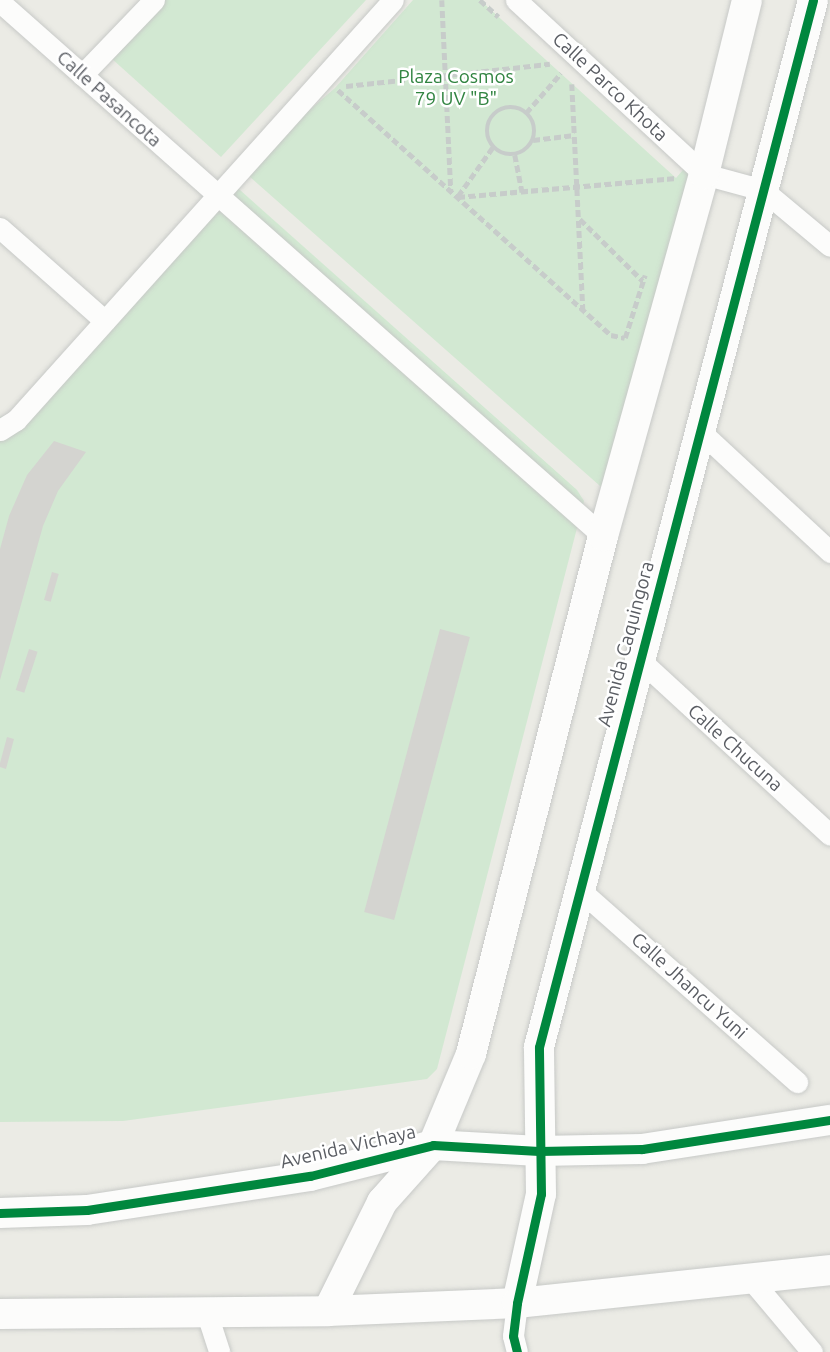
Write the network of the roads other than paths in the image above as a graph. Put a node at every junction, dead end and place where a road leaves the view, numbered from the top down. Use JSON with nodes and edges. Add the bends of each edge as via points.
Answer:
{"nodes":[{"id":1,"x":154,"y":0,"type":"edge"},
{"id":2,"x":393,"y":0,"type":"edge"},
{"id":3,"x":516,"y":0,"type":"edge"},
{"id":4,"x":747,"y":0,"type":"edge"},
{"id":5,"x":813,"y":0,"type":"edge"},
{"id":6,"x":0,"y":2,"type":"edge"},
{"id":7,"x":82,"y":75,"type":"junction"},
{"id":8,"x":690,"y":176,"type":"junction"},
{"id":9,"x":763,"y":190,"type":"junction"},
{"id":10,"x":217,"y":196,"type":"junction"},
{"id":11,"x":0,"y":228,"type":"edge"},
{"id":12,"x":830,"y":246,"type":"edge"},
{"id":13,"x":105,"y":321,"type":"junction"},
{"id":14,"x":0,"y":430,"type":"edge"},
{"id":15,"x":700,"y":431,"type":"junction"},
{"id":16,"x":603,"y":536,"type":"junction"},
{"id":17,"x":830,"y":552,"type":"edge"},
{"id":18,"x":640,"y":660,"type":"junction"},
{"id":19,"x":830,"y":835,"type":"edge"},
{"id":20,"x":580,"y":890,"type":"junction"},
{"id":21,"x":797,"y":1082,"type":"dead end"},
{"id":22,"x":830,"y":1120,"type":"edge"},
{"id":23,"x":433,"y":1146,"type":"junction"},
{"id":24,"x":539,"y":1151,"type":"junction"},
{"id":25,"x":0,"y":1213,"type":"edge"},
{"id":26,"x":830,"y":1270,"type":"edge"},
{"id":27,"x":748,"y":1277,"type":"junction"},
{"id":28,"x":517,"y":1303,"type":"junction"},
{"id":29,"x":328,"y":1311,"type":"junction"},
{"id":30,"x":0,"y":1314,"type":"edge"},
{"id":31,"x":207,"y":1314,"type":"junction"},
{"id":32,"x":219,"y":1352,"type":"edge"},
{"id":33,"x":517,"y":1352,"type":"edge"},
{"id":34,"x":812,"y":1352,"type":"edge"}],
"edges":[{"from":1,"to":7,"type":"street"},
{"from":2,"to":10,"type":"street"},
{"from":3,"to":8,"type":"street","name":"Calle Parco Khota"},
{"from":4,"to":8,"type":"street"},
{"from":5,"to":9,"type":"street","name":"Avenida Caquingora"},
{"from":6,"to":7,"type":"street","name":"Calle Pasancota"},
{"from":7,"to":10,"type":"street","name":"Calle Pasancota"},
{"from":8,"to":9,"type":"street"},
{"from":8,"to":16,"type":"street"},
{"from":9,"to":12,"type":"street"},
{"from":9,"to":15,"type":"street","name":"Avenida Caquingora"},
{"from":10,"to":13,"type":"street"},
{"from":10,"to":16,"type":"street","name":"Calle Pasancota"},
{"from":11,"to":13,"type":"street"},
{"from":13,"to":14,"type":"street","via":[[16,420]]},
{"from":15,"to":17,"type":"street"},
{"from":15,"to":18,"type":"street","name":"Avenida Caquingora"},
{"from":16,"to":23,"type":"street","via":[[471,1054]]},
{"from":18,"to":19,"type":"street","name":"Calle Chucuna"},
{"from":18,"to":20,"type":"street","name":"Avenida Caquingora"},
{"from":20,"to":21,"type":"street","name":"Calle Jhancu Yuni"},
{"from":20,"to":24,"type":"street","name":"Avenida Caquingora","via":[[539,1047]]},
{"from":22,"to":24,"type":"street","name":"Avenida Vichaya","via":[[642,1149]]},
{"from":23,"to":24,"type":"street","name":"Avenida Vichaya"},
{"from":23,"to":25,"type":"street","name":"Avenida Vichaya","via":[[257,1184],[87,1210]]},
{"from":23,"to":29,"type":"street","via":[[382,1202]]},
{"from":24,"to":28,"type":"street","name":"Avenida Caquingora","via":[[541,1194]]},
{"from":26,"to":27,"type":"street"},
{"from":27,"to":28,"type":"street"},
{"from":27,"to":34,"type":"street"},
{"from":28,"to":29,"type":"street"},
{"from":28,"to":33,"type":"street","via":[[513,1336]]},
{"from":29,"to":31,"type":"street"},
{"from":30,"to":31,"type":"street"},
{"from":31,"to":32,"type":"street"}]}
